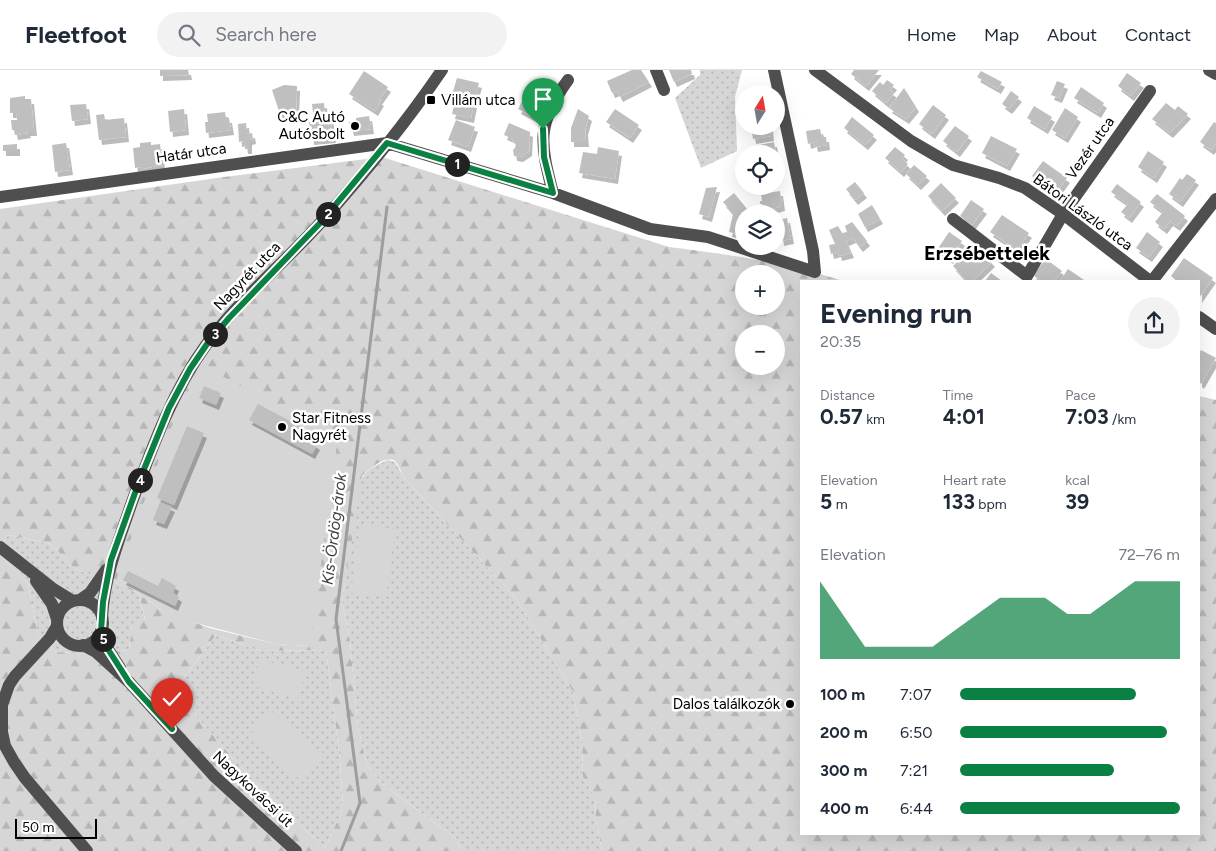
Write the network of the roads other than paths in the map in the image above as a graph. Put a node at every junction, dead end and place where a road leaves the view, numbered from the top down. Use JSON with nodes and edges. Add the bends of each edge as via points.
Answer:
{"nodes":[{"id":1,"x":442,"y":70,"type":"edge"},
{"id":2,"x":656,"y":70,"type":"edge"},
{"id":3,"x":774,"y":70,"type":"edge"},
{"id":4,"x":815,"y":70,"type":"edge"},
{"id":5,"x":1209,"y":70,"type":"edge"},
{"id":6,"x":1216,"y":74,"type":"edge"},
{"id":7,"x":568,"y":80,"type":"dead end"},
{"id":8,"x":664,"y":90,"type":"dead end"},
{"id":9,"x":1150,"y":91,"type":"dead end"},
{"id":10,"x":387,"y":143,"type":"junction"},
{"id":11,"x":553,"y":193,"type":"junction"},
{"id":12,"x":0,"y":197,"type":"edge"},
{"id":13,"x":1216,"y":198,"type":"edge"},
{"id":14,"x":1063,"y":214,"type":"junction"},
{"id":15,"x":953,"y":219,"type":"dead end"},
{"id":16,"x":1150,"y":280,"type":"edge"},
{"id":17,"x":1152,"y":280,"type":"edge"},
{"id":18,"x":1200,"y":318,"type":"edge"},
{"id":19,"x":1216,"y":330,"type":"edge"},
{"id":20,"x":0,"y":547,"type":"edge"},
{"id":21,"x":111,"y":560,"type":"junction"},
{"id":22,"x":28,"y":570,"type":"junction"},
{"id":23,"x":76,"y":600,"type":"junction"},
{"id":24,"x":102,"y":618,"type":"junction"},
{"id":25,"x":57,"y":622,"type":"junction"},
{"id":26,"x":101,"y":631,"type":"junction"},
{"id":27,"x":69,"y":642,"type":"junction"},
{"id":28,"x":83,"y":645,"type":"junction"},
{"id":29,"x":33,"y":658,"type":"junction"},
{"id":30,"x":129,"y":682,"type":"junction"},
{"id":31,"x":87,"y":851,"type":"edge"},
{"id":32,"x":296,"y":851,"type":"edge"}],
"edges":[{"from":1,"to":10,"type":"street","name":"Nagyrét utca"},
{"from":2,"to":8,"type":"street"},
{"from":3,"to":11,"type":"street","via":[[815,272],[708,237],[650,229]]},
{"from":4,"to":14,"type":"street","name":"Bátori László utca","via":[[934,155],[1025,188]]},
{"from":5,"to":6,"type":"street"},
{"from":7,"to":11,"type":"street","via":[[552,104],[543,129],[544,157]]},
{"from":9,"to":14,"type":"street","name":"Vezér utca"},
{"from":10,"to":11,"type":"street"},
{"from":10,"to":12,"type":"street","name":"Határ utca"},
{"from":10,"to":21,"type":"street","name":"Nagyrét utca","via":[[322,221],[229,318],[196,360],[169,408]]},
{"from":13,"to":17,"type":"street"},
{"from":14,"to":15,"type":"street","name":"Vezér utca","via":[[1027,276]]},
{"from":14,"to":16,"type":"street","name":"Bátori László utca"},
{"from":18,"to":19,"type":"street"},
{"from":20,"to":22,"type":"street"},
{"from":21,"to":23,"type":"street","name":"Nagyrét utca","via":[[90,593]]},
{"from":21,"to":24,"type":"street","name":"Nagyrét utca"},
{"from":22,"to":23,"type":"street","via":[[52,588]]},
{"from":22,"to":25,"type":"street","via":[[52,604]]},
{"from":23,"to":24,"type":"street","via":[[92,603]]},
{"from":23,"to":25,"type":"street","via":[[65,605]]},
{"from":24,"to":26,"type":"street"},
{"from":25,"to":27,"type":"street","via":[[60,634]]},
{"from":25,"to":29,"type":"street","via":[[50,638]]},
{"from":26,"to":28,"type":"street","via":[[91,642]]},
{"from":26,"to":30,"type":"street","name":"Nagykovácsi út","via":[[104,643]]},
{"from":27,"to":28,"type":"street"},
{"from":27,"to":29,"type":"street"},
{"from":28,"to":30,"type":"street","name":"Nagykovácsi út","via":[[96,652]]},
{"from":29,"to":31,"type":"street","via":[[15,676],[5,694],[1,717],[5,746],[25,778]]},
{"from":30,"to":32,"type":"street","name":"Nagykovácsi út","via":[[214,776]]}]}
